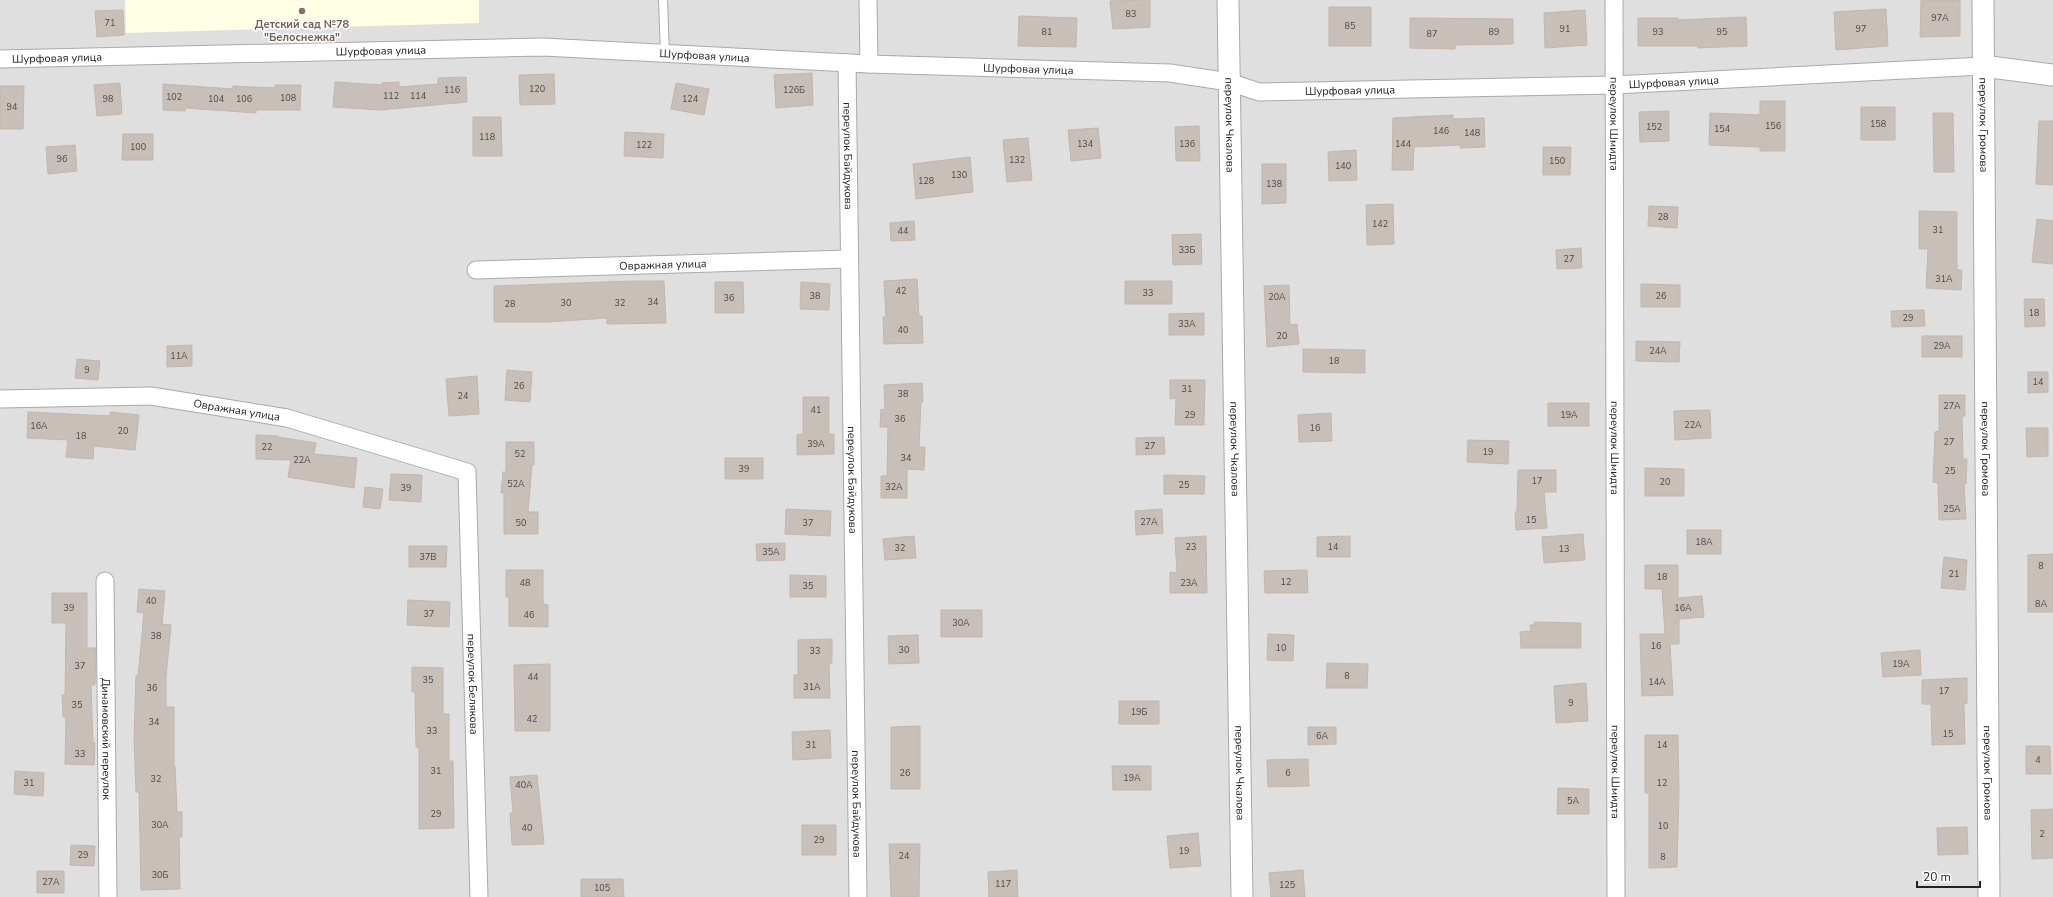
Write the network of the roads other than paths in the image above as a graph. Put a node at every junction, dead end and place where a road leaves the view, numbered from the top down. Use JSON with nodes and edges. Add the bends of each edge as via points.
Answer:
{"nodes":[{"id":1,"x":663,"y":0,"type":"edge"},
{"id":2,"x":868,"y":0,"type":"edge"},
{"id":3,"x":1228,"y":0,"type":"edge"},
{"id":4,"x":1614,"y":0,"type":"edge"},
{"id":5,"x":1982,"y":0,"type":"edge"},
{"id":6,"x":665,"y":54,"type":"junction"},
{"id":7,"x":0,"y":59,"type":"edge"},
{"id":8,"x":847,"y":63,"type":"junction"},
{"id":9,"x":869,"y":64,"type":"junction"},
{"id":10,"x":1984,"y":66,"type":"junction"},
{"id":11,"x":2053,"y":75,"type":"edge"},
{"id":12,"x":1229,"y":82,"type":"junction"},
{"id":13,"x":1614,"y":85,"type":"junction"},
{"id":14,"x":850,"y":259,"type":"junction"},
{"id":15,"x":476,"y":270,"type":"dead end"},
{"id":16,"x":0,"y":399,"type":"edge"},
{"id":17,"x":467,"y":472,"type":"joint"},
{"id":18,"x":105,"y":581,"type":"dead end"},
{"id":19,"x":108,"y":897,"type":"edge"},
{"id":20,"x":479,"y":897,"type":"edge"},
{"id":21,"x":858,"y":897,"type":"edge"},
{"id":22,"x":1242,"y":897,"type":"edge"},
{"id":23,"x":1616,"y":897,"type":"edge"},
{"id":24,"x":1989,"y":897,"type":"edge"}],
"edges":[{"from":1,"to":6,"type":"lane"},
{"from":2,"to":9,"type":"street"},
{"from":3,"to":12,"type":"street","name":"переулок Чкалова"},
{"from":4,"to":13,"type":"street","name":"переулок Шмидта"},
{"from":5,"to":10,"type":"street","name":"переулок Громова"},
{"from":6,"to":7,"type":"street","name":"Шурфовая улица","via":[[543,47]]},
{"from":6,"to":8,"type":"street","name":"Шурфовая улица"},
{"from":8,"to":9,"type":"street","name":"Шурфовая улица"},
{"from":8,"to":14,"type":"street","name":"переулок Байдукова"},
{"from":9,"to":12,"type":"street","name":"Шурфовая улица","via":[[1170,73]]},
{"from":10,"to":11,"type":"street","name":"Шурфовая улица"},
{"from":10,"to":13,"type":"street","name":"Шурфовая улица"},
{"from":10,"to":24,"type":"street","name":"переулок Громова"},
{"from":12,"to":13,"type":"street","name":"Шурфовая улица","via":[[1259,92]]},
{"from":12,"to":22,"type":"street","name":"переулок Чкалова"},
{"from":13,"to":23,"type":"street","name":"переулок Шмидта"},
{"from":14,"to":15,"type":"street","name":"Овражная улица"},
{"from":14,"to":21,"type":"street","name":"переулок Байдукова"},
{"from":16,"to":17,"type":"street","name":"Овражная улица","via":[[151,396],[287,418]]},
{"from":17,"to":20,"type":"street","name":"переулок Белякова"},
{"from":18,"to":19,"type":"street","name":"Динамовский переулок"}]}
